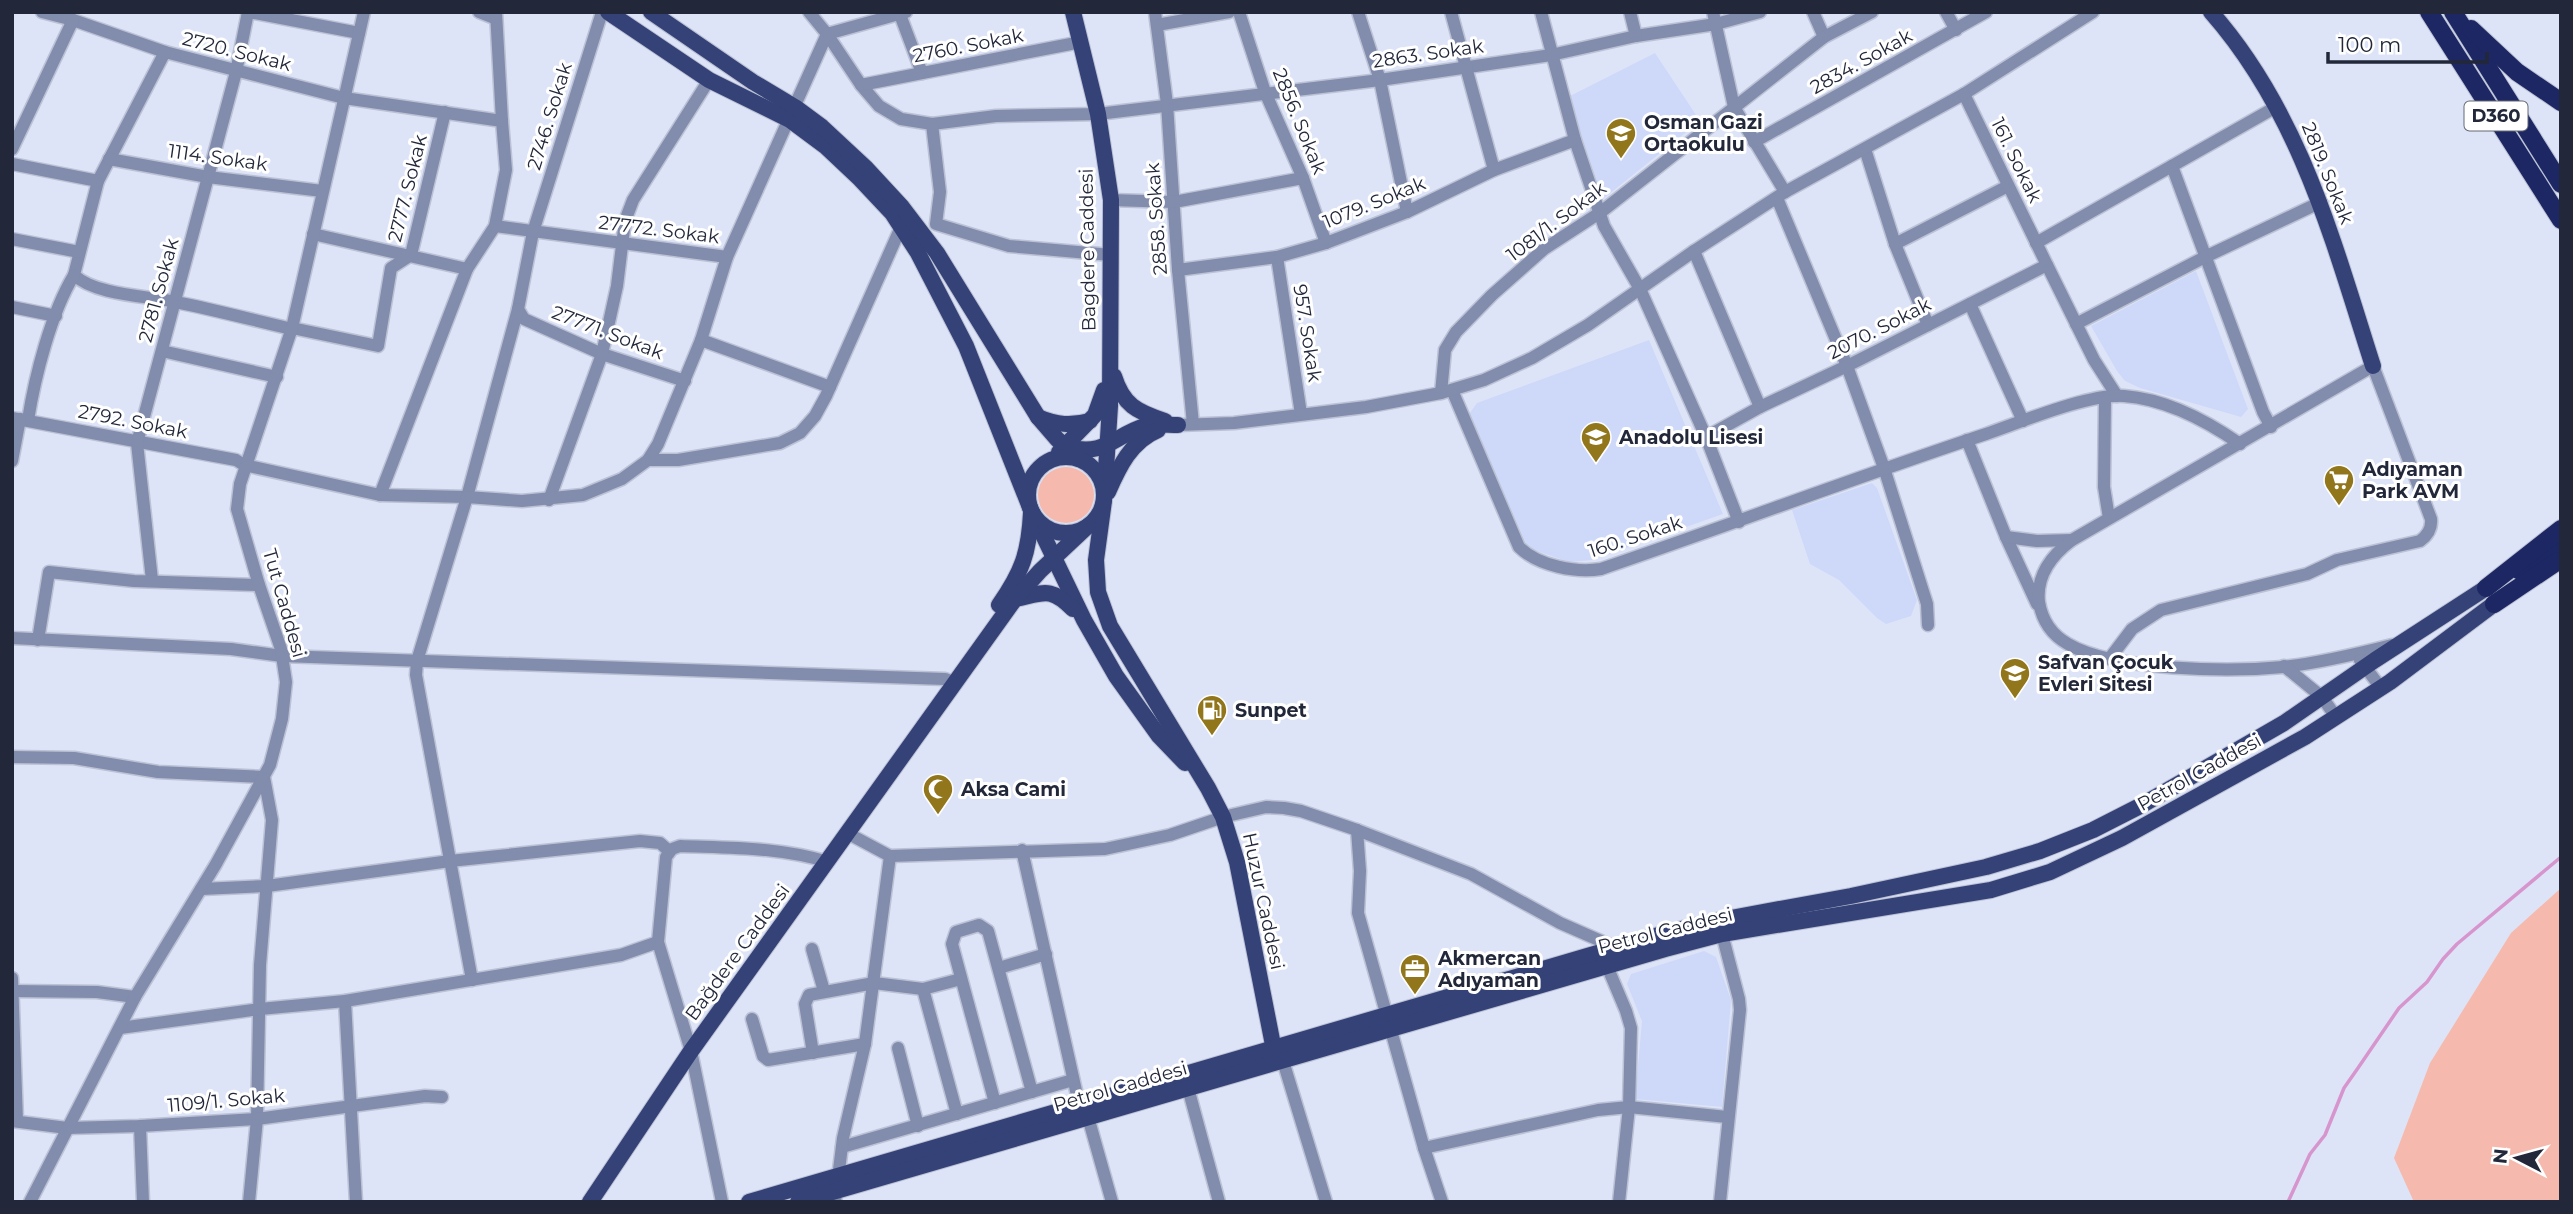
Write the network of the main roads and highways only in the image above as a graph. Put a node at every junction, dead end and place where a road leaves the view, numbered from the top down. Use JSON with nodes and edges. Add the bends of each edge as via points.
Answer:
{"nodes":[{"id":1,"x":608,"y":12,"type":"edge"},
{"id":2,"x":651,"y":12,"type":"edge"},
{"id":3,"x":1073,"y":12,"type":"edge"},
{"id":4,"x":2211,"y":12,"type":"edge"},
{"id":5,"x":2429,"y":12,"type":"edge"},
{"id":6,"x":2454,"y":12,"type":"edge"},
{"id":7,"x":2561,"y":102,"type":"edge"},
{"id":8,"x":792,"y":114,"type":"junction"},
{"id":9,"x":2561,"y":184,"type":"edge"},
{"id":10,"x":2561,"y":220,"type":"edge"},
{"id":11,"x":1110,"y":363,"type":"junction"},
{"id":12,"x":2373,"y":366,"type":"road end"},
{"id":13,"x":1038,"y":417,"type":"junction"},
{"id":14,"x":1090,"y":421,"type":"junction"},
{"id":15,"x":1186,"y":425,"type":"junction"},
{"id":16,"x":1108,"y":445,"type":"junction"},
{"id":17,"x":1065,"y":446,"type":"junction"},
{"id":18,"x":1079,"y":459,"type":"junction"},
{"id":19,"x":1051,"y":460,"type":"junction"},
{"id":20,"x":1104,"y":501,"type":"junction"},
{"id":21,"x":1031,"y":510,"type":"junction"},
{"id":22,"x":1088,"y":526,"type":"junction"},
{"id":23,"x":2561,"y":529,"type":"edge"},
{"id":24,"x":2561,"y":548,"type":"edge"},
{"id":25,"x":1054,"y":559,"type":"junction"},
{"id":26,"x":2561,"y":559,"type":"edge"},
{"id":27,"x":2561,"y":566,"type":"edge"},
{"id":28,"x":2490,"y":596,"type":"junction"},
{"id":29,"x":1015,"y":599,"type":"junction"},
{"id":30,"x":1084,"y":620,"type":"junction"},
{"id":31,"x":951,"y":681,"type":"junction"},
{"id":32,"x":1208,"y":788,"type":"junction"},
{"id":33,"x":1388,"y":1023,"type":"junction"},
{"id":34,"x":1278,"y":1055,"type":"junction"},
{"id":35,"x":1084,"y":1111,"type":"junction"},
{"id":36,"x":836,"y":1189,"type":"edge"},
{"id":37,"x":590,"y":1202,"type":"edge"},
{"id":38,"x":749,"y":1202,"type":"edge"},
{"id":39,"x":798,"y":1202,"type":"edge"}],
"edges":[{"from":1,"to":8,"type":"main road","via":[[709,80]]},
{"from":2,"to":8,"type":"main road"},
{"from":3,"to":11,"type":"main road","name":"Bagdere Caddesi","via":[[1098,114],[1111,200]]},
{"from":4,"to":12,"type":"main road","name":"2819. Sokak","via":[[2239,43],[2276,107],[2321,202]]},
{"from":5,"to":10,"type":"highway","number":"D360"},
{"from":6,"to":7,"type":"highway","via":[[2511,67]]},
{"from":6,"to":9,"type":"highway","number":"D360"},
{"from":8,"to":13,"type":"main road","via":[[822,127],[902,207]]},
{"from":8,"to":21,"type":"main road","via":[[892,213],[919,253],[966,346]]},
{"from":11,"to":14,"type":"main road","via":[[1099,407]]},
{"from":11,"to":15,"type":"main road","via":[[1119,392],[1134,408]]},
{"from":11,"to":16,"type":"main road"},
{"from":13,"to":14,"type":"main road","via":[[1067,425]]},
{"from":13,"to":17,"type":"main road"},
{"from":14,"to":17,"type":"main road"},
{"from":15,"to":16,"type":"main road","via":[[1147,426]]},
{"from":15,"to":20,"type":"main road","via":[[1155,431],[1135,445]]},
{"from":16,"to":17,"type":"main road","via":[[1088,451]]},
{"from":16,"to":20,"type":"main road"},
{"from":17,"to":18,"type":"main road"},
{"from":17,"to":19,"type":"main road"},
{"from":18,"to":19,"type":"main road"},
{"from":18,"to":20,"type":"main road","via":[[1101,479]]},
{"from":19,"to":21,"type":"main road","via":[[1038,468],[1031,481]]},
{"from":20,"to":22,"type":"main road"},
{"from":20,"to":32,"type":"main road","name":"Huzur Caddesi","via":[[1095,566],[1103,611]]},
{"from":21,"to":22,"type":"main road","via":[[1053,530],[1075,532]]},
{"from":21,"to":25,"type":"main road"},
{"from":21,"to":31,"type":"main road","name":"Bağdere Caddesi","via":[[1030,542],[1021,569]]},
{"from":22,"to":25,"type":"main road","name":"Bağdere Caddesi"},
{"from":23,"to":28,"type":"highway"},
{"from":24,"to":28,"type":"highway"},
{"from":25,"to":29,"type":"main road","name":"Bağdere Caddesi"},
{"from":25,"to":30,"type":"main road"},
{"from":26,"to":28,"type":"highway"},
{"from":27,"to":28,"type":"highway"},
{"from":28,"to":33,"type":"main road","via":[[2403,641],[2284,723],[2142,805],[2040,851],[1918,883],[1720,920],[1617,948]]},
{"from":28,"to":33,"type":"main road","name":"Petrol Caddesi","via":[[2381,688],[2305,737],[2122,838],[2035,877],[1976,893],[1722,934]]},
{"from":29,"to":30,"type":"main road","via":[[1054,593]]},
{"from":29,"to":31,"type":"main road","name":"Bağdere Caddesi"},
{"from":30,"to":32,"type":"main road","via":[[1116,676],[1159,736]]},
{"from":31,"to":37,"type":"main road","name":"Bağdere Caddesi"},
{"from":32,"to":34,"type":"main road","name":"Huzur Caddesi","via":[[1237,862]]},
{"from":33,"to":34,"type":"main road","name":"Petrol Caddesi"},
{"from":34,"to":35,"type":"main road"},
{"from":34,"to":35,"type":"main road","name":"Petrol Caddesi","via":[[1188,1088]]},
{"from":35,"to":36,"type":"main road","name":"Petrol Caddesi"},
{"from":36,"to":38,"type":"main road"},
{"from":36,"to":39,"type":"main road","name":"Petrol Caddesi"}]}
